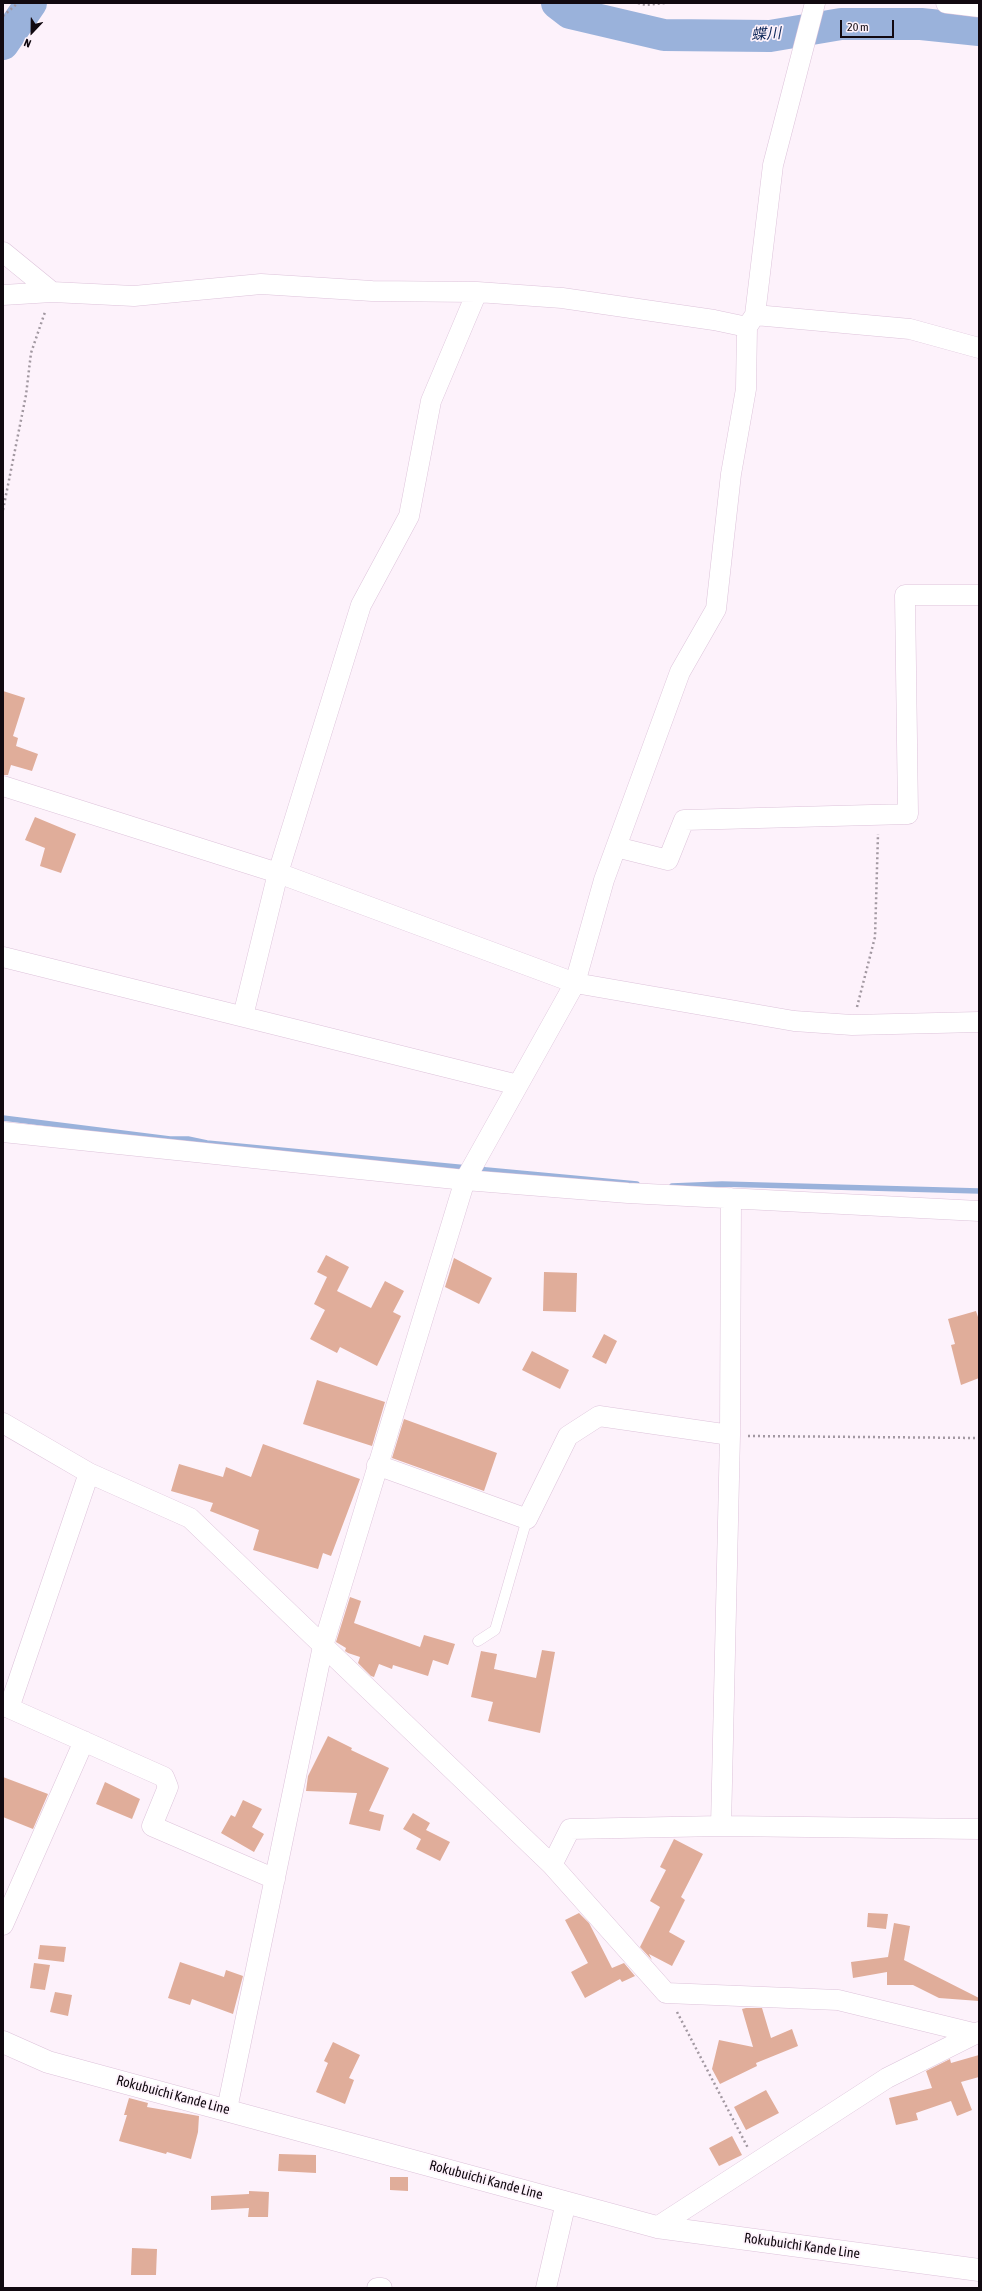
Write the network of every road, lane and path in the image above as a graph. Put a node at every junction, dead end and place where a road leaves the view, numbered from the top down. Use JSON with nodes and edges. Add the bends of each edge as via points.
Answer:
{"nodes":[{"id":1,"x":18,"y":3,"type":"edge"},
{"id":2,"x":638,"y":3,"type":"edge"},
{"id":3,"x":665,"y":3,"type":"edge"},
{"id":4,"x":815,"y":3,"type":"edge"},
{"id":5,"x":946,"y":3,"type":"edge"},
{"id":6,"x":979,"y":7,"type":"edge"},
{"id":7,"x":3,"y":16,"type":"edge"},
{"id":8,"x":3,"y":252,"type":"edge"},
{"id":9,"x":52,"y":292,"type":"junction"},
{"id":10,"x":477,"y":292,"type":"junction"},
{"id":11,"x":3,"y":294,"type":"edge"},
{"id":12,"x":751,"y":321,"type":"junction"},
{"id":13,"x":979,"y":348,"type":"edge"},
{"id":14,"x":3,"y":510,"type":"edge"},
{"id":15,"x":979,"y":596,"type":"edge"},
{"id":16,"x":3,"y":786,"type":"edge"},
{"id":17,"x":878,"y":814,"type":"junction"},
{"id":18,"x":616,"y":847,"type":"junction"},
{"id":19,"x":278,"y":873,"type":"junction"},
{"id":20,"x":3,"y":957,"type":"edge"},
{"id":21,"x":575,"y":983,"type":"junction"},
{"id":22,"x":243,"y":1016,"type":"junction"},
{"id":23,"x":979,"y":1022,"type":"edge"},
{"id":24,"x":852,"y":1025,"type":"junction"},
{"id":25,"x":518,"y":1085,"type":"junction"},
{"id":26,"x":3,"y":1132,"type":"edge"},
{"id":27,"x":464,"y":1180,"type":"junction"},
{"id":28,"x":731,"y":1198,"type":"junction"},
{"id":29,"x":979,"y":1211,"type":"edge"},
{"id":30,"x":3,"y":1423,"type":"edge"},
{"id":31,"x":730,"y":1435,"type":"junction"},
{"id":32,"x":979,"y":1438,"type":"edge"},
{"id":33,"x":377,"y":1465,"type":"junction"},
{"id":34,"x":89,"y":1473,"type":"junction"},
{"id":35,"x":527,"y":1519,"type":"junction"},
{"id":36,"x":478,"y":1641,"type":"dead end"},
{"id":37,"x":323,"y":1646,"type":"junction"},
{"id":38,"x":6,"y":1707,"type":"edge"},
{"id":39,"x":84,"y":1741,"type":"junction"},
{"id":40,"x":721,"y":1826,"type":"junction"},
{"id":41,"x":979,"y":1829,"type":"edge"},
{"id":42,"x":552,"y":1865,"type":"junction"},
{"id":43,"x":274,"y":1879,"type":"junction"},
{"id":44,"x":3,"y":1925,"type":"edge"},
{"id":45,"x":666,"y":1993,"type":"junction"},
{"id":46,"x":976,"y":2033,"type":"edge"},
{"id":47,"x":3,"y":2042,"type":"edge"},
{"id":48,"x":227,"y":2109,"type":"junction"},
{"id":49,"x":756,"y":2164,"type":"junction"},
{"id":50,"x":566,"y":2202,"type":"junction"},
{"id":51,"x":658,"y":2227,"type":"junction"},
{"id":52,"x":979,"y":2270,"type":"edge"},
{"id":53,"x":546,"y":2288,"type":"edge"}],
"edges":[{"from":1,"to":7,"type":"path"},
{"from":2,"to":3,"type":"path"},
{"from":4,"to":12,"type":"street","via":[[773,165]]},
{"from":5,"to":6,"type":"street"},
{"from":8,"to":9,"type":"street"},
{"from":9,"to":10,"type":"street","via":[[134,296],[261,284],[372,291]]},
{"from":9,"to":11,"type":"street"},
{"from":9,"to":14,"type":"path","via":[[30,353],[26,395]]},
{"from":10,"to":12,"type":"street","via":[[562,298],[714,320]]},
{"from":10,"to":19,"type":"street","via":[[431,400],[409,516],[361,605]]},
{"from":12,"to":13,"type":"street","via":[[910,329]]},
{"from":12,"to":18,"type":"street","via":[[746,389],[731,474],[716,609],[680,672]]},
{"from":15,"to":17,"type":"street","via":[[905,595],[908,814]]},
{"from":16,"to":19,"type":"street"},
{"from":17,"to":18,"type":"street","via":[[684,820],[668,860]]},
{"from":17,"to":24,"type":"path","via":[[875,938]]},
{"from":18,"to":21,"type":"street"},
{"from":19,"to":21,"type":"street"},
{"from":19,"to":22,"type":"street"},
{"from":20,"to":22,"type":"street"},
{"from":21,"to":24,"type":"street","via":[[794,1021]]},
{"from":21,"to":25,"type":"street"},
{"from":22,"to":25,"type":"street"},
{"from":23,"to":24,"type":"street"},
{"from":25,"to":27,"type":"street"},
{"from":26,"to":27,"type":"street"},
{"from":27,"to":28,"type":"street"},
{"from":27,"to":33,"type":"street"},
{"from":28,"to":29,"type":"street"},
{"from":28,"to":31,"type":"street"},
{"from":30,"to":34,"type":"street"},
{"from":31,"to":32,"type":"path"},
{"from":31,"to":35,"type":"street","via":[[599,1416],[568,1436]]},
{"from":31,"to":40,"type":"street"},
{"from":33,"to":35,"type":"street"},
{"from":33,"to":37,"type":"street"},
{"from":34,"to":37,"type":"street","via":[[190,1518]]},
{"from":34,"to":38,"type":"street"},
{"from":35,"to":36,"type":"lane","via":[[495,1630]]},
{"from":37,"to":42,"type":"street"},
{"from":37,"to":43,"type":"street"},
{"from":38,"to":39,"type":"street"},
{"from":39,"to":43,"type":"street","via":[[164,1777],[168,1787],[152,1826]]},
{"from":39,"to":44,"type":"street"},
{"from":40,"to":41,"type":"street"},
{"from":40,"to":42,"type":"street","via":[[570,1830]]},
{"from":42,"to":45,"type":"street"},
{"from":43,"to":48,"type":"street"},
{"from":45,"to":46,"type":"street","via":[[838,2000]]},
{"from":45,"to":49,"type":"path"},
{"from":46,"to":49,"type":"street","via":[[887,2078]]},
{"from":47,"to":48,"type":"main road","name":"Rokubuichi Kande Line","via":[[48,2062]]},
{"from":48,"to":50,"type":"main road","name":"Rokubuichi Kande Line"},
{"from":49,"to":51,"type":"street"},
{"from":50,"to":51,"type":"main road","name":"Rokubuichi Kande Line"},
{"from":50,"to":53,"type":"street"},
{"from":51,"to":52,"type":"main road","name":"Rokubuichi Kande Line"}]}
